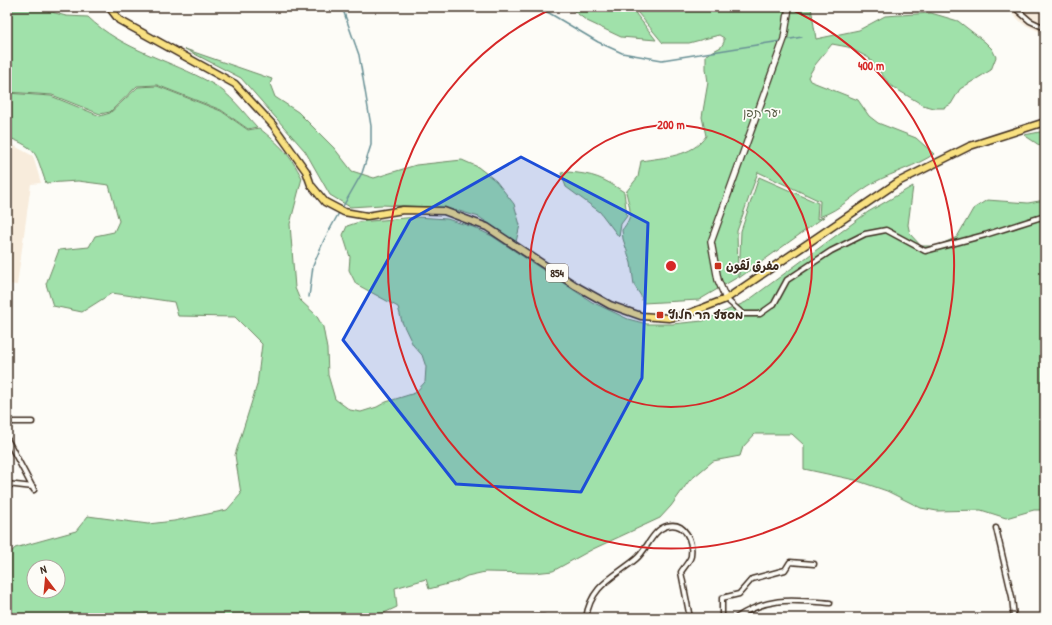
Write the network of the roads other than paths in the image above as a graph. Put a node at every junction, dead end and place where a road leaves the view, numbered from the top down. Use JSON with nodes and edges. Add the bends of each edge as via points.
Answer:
{"nodes":[{"id":1,"x":109,"y":7,"type":"edge"},
{"id":2,"x":789,"y":7,"type":"edge"},
{"id":3,"x":1014,"y":7,"type":"edge"},
{"id":4,"x":1045,"y":28,"type":"edge"},
{"id":5,"x":1045,"y":122,"type":"edge"},
{"id":6,"x":1045,"y":216,"type":"edge"},
{"id":7,"x":726,"y":298,"type":"junction"},
{"id":8,"x":7,"y":422,"type":"edge"},
{"id":9,"x":32,"y":422,"type":"dead end"},
{"id":10,"x":7,"y":439,"type":"edge"},
{"id":11,"x":7,"y":484,"type":"edge"},
{"id":12,"x":996,"y":528,"type":"dead end"},
{"id":13,"x":814,"y":564,"type":"dead end"},
{"id":14,"x":830,"y":603,"type":"dead end"},
{"id":15,"x":535,"y":618,"type":"edge"},
{"id":16,"x":543,"y":618,"type":"edge"},
{"id":17,"x":586,"y":618,"type":"edge"},
{"id":18,"x":690,"y":618,"type":"edge"},
{"id":19,"x":722,"y":618,"type":"edge"},
{"id":20,"x":736,"y":618,"type":"edge"},
{"id":21,"x":1014,"y":618,"type":"edge"}],
"edges":[{"from":1,"to":7,"type":"main road","number":"854","via":[[119,20],[235,84],[273,124],[306,171],[311,185],[325,202],[344,212],[367,216],[403,210],[444,211],[487,227],[576,286],[610,305],[641,316],[669,318],[685,315]]},
{"from":2,"to":7,"type":"main road","via":[[784,39],[711,242],[718,280]]},
{"from":3,"to":4,"type":"street","via":[[1030,21]]},
{"from":5,"to":7,"type":"main road","number":"854","via":[[970,146],[898,182]]},
{"from":6,"to":7,"type":"street","via":[[925,251],[886,230],[865,234],[831,251],[786,280],[774,304],[760,314],[743,314]]},
{"from":8,"to":9,"type":"street"},
{"from":10,"to":11,"type":"street","via":[[34,488]]},
{"from":12,"to":21,"type":"street","via":[[1012,597]]},
{"from":13,"to":19,"type":"street","via":[[790,562],[785,570],[752,579],[739,594],[722,598]]},
{"from":14,"to":20,"type":"street","via":[[782,600],[751,608]]},
{"from":15,"to":16,"type":"street"},
{"from":17,"to":18,"type":"street","via":[[588,607],[599,587],[636,558],[653,536],[666,526],[675,525],[685,530],[691,542],[690,557],[681,572]]}]}
